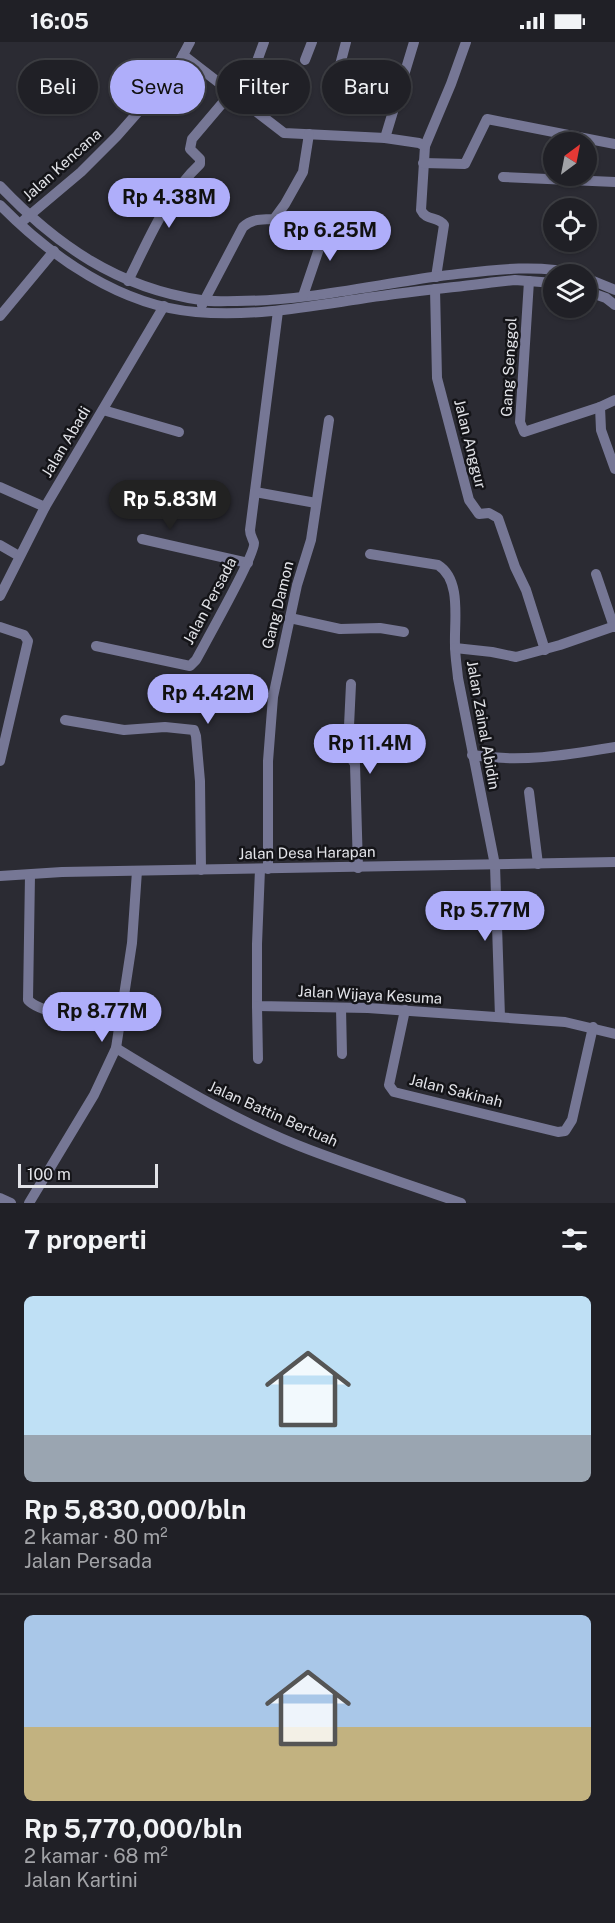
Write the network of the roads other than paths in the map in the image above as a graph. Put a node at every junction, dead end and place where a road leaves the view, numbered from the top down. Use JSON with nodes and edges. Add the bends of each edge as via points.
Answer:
{"nodes":[{"id":1,"x":190,"y":42,"type":"edge"},
{"id":2,"x":264,"y":42,"type":"edge"},
{"id":3,"x":312,"y":42,"type":"edge"},
{"id":4,"x":346,"y":42,"type":"edge"},
{"id":5,"x":414,"y":42,"type":"edge"},
{"id":6,"x":466,"y":42,"type":"edge"},
{"id":7,"x":183,"y":55,"type":"junction"},
{"id":8,"x":258,"y":60,"type":"edge"},
{"id":9,"x":305,"y":60,"type":"dead end"},
{"id":10,"x":341,"y":60,"type":"edge"},
{"id":11,"x":217,"y":82,"type":"edge"},
{"id":12,"x":217,"y":110,"type":"edge"},
{"id":13,"x":258,"y":114,"type":"edge"},
{"id":14,"x":309,"y":134,"type":"junction"},
{"id":15,"x":385,"y":138,"type":"junction"},
{"id":16,"x":615,"y":144,"type":"edge"},
{"id":17,"x":425,"y":146,"type":"junction"},
{"id":18,"x":423,"y":163,"type":"junction"},
{"id":19,"x":503,"y":177,"type":"dead end"},
{"id":20,"x":615,"y":182,"type":"edge"},
{"id":21,"x":0,"y":186,"type":"edge"},
{"id":22,"x":0,"y":205,"type":"edge"},
{"id":23,"x":28,"y":216,"type":"junction"},
{"id":24,"x":333,"y":217,"type":"dead end"},
{"id":25,"x":20,"y":225,"type":"junction"},
{"id":26,"x":54,"y":251,"type":"junction"},
{"id":27,"x":543,"y":269,"type":"edge"},
{"id":28,"x":436,"y":277,"type":"junction"},
{"id":29,"x":128,"y":281,"type":"junction"},
{"id":30,"x":529,"y":281,"type":"junction"},
{"id":31,"x":543,"y":282,"type":"edge"},
{"id":32,"x":597,"y":282,"type":"edge"},
{"id":33,"x":614,"y":287,"type":"edge"},
{"id":34,"x":435,"y":290,"type":"junction"},
{"id":35,"x":597,"y":295,"type":"edge"},
{"id":36,"x":303,"y":296,"type":"junction"},
{"id":37,"x":203,"y":301,"type":"junction"},
{"id":38,"x":615,"y":305,"type":"edge"},
{"id":39,"x":164,"y":306,"type":"junction"},
{"id":40,"x":278,"y":311,"type":"junction"},
{"id":41,"x":199,"y":312,"type":"junction"},
{"id":42,"x":0,"y":316,"type":"edge"},
{"id":43,"x":615,"y":400,"type":"edge"},
{"id":44,"x":600,"y":407,"type":"junction"},
{"id":45,"x":103,"y":410,"type":"junction"},
{"id":46,"x":329,"y":420,"type":"dead end"},
{"id":47,"x":179,"y":432,"type":"dead end"},
{"id":48,"x":615,"y":469,"type":"edge"},
{"id":49,"x":0,"y":487,"type":"edge"},
{"id":50,"x":255,"y":492,"type":"junction"},
{"id":51,"x":316,"y":503,"type":"junction"},
{"id":52,"x":45,"y":507,"type":"junction"},
{"id":53,"x":142,"y":539,"type":"dead end"},
{"id":54,"x":0,"y":545,"type":"edge"},
{"id":55,"x":370,"y":554,"type":"dead end"},
{"id":56,"x":20,"y":556,"type":"junction"},
{"id":57,"x":248,"y":562,"type":"junction"},
{"id":58,"x":596,"y":574,"type":"dead end"},
{"id":59,"x":0,"y":596,"type":"edge"},
{"id":60,"x":290,"y":618,"type":"junction"},
{"id":61,"x":0,"y":627,"type":"edge"},
{"id":62,"x":614,"y":627,"type":"edge"},
{"id":63,"x":404,"y":632,"type":"dead end"},
{"id":64,"x":96,"y":646,"type":"dead end"},
{"id":65,"x":455,"y":648,"type":"junction"},
{"id":66,"x":545,"y":650,"type":"junction"},
{"id":67,"x":351,"y":684,"type":"dead end"},
{"id":68,"x":65,"y":720,"type":"dead end"},
{"id":69,"x":615,"y":747,"type":"edge"},
{"id":70,"x":472,"y":755,"type":"junction"},
{"id":71,"x":0,"y":761,"type":"edge"},
{"id":72,"x":529,"y":792,"type":"dead end"},
{"id":73,"x":615,"y":862,"type":"edge"},
{"id":74,"x":538,"y":864,"type":"junction"},
{"id":75,"x":495,"y":865,"type":"junction"},
{"id":76,"x":357,"y":868,"type":"junction"},
{"id":77,"x":264,"y":869,"type":"junction"},
{"id":78,"x":201,"y":870,"type":"junction"},
{"id":79,"x":137,"y":871,"type":"junction"},
{"id":80,"x":30,"y":875,"type":"junction"},
{"id":81,"x":0,"y":876,"type":"edge"},
{"id":82,"x":257,"y":1006,"type":"junction"},
{"id":83,"x":341,"y":1008,"type":"junction"},
{"id":84,"x":405,"y":1010,"type":"junction"},
{"id":85,"x":500,"y":1017,"type":"junction"},
{"id":86,"x":119,"y":1019,"type":"junction"},
{"id":87,"x":593,"y":1028,"type":"junction"},
{"id":88,"x":615,"y":1034,"type":"edge"},
{"id":89,"x":116,"y":1048,"type":"junction"},
{"id":90,"x":342,"y":1054,"type":"dead end"},
{"id":91,"x":258,"y":1059,"type":"dead end"},
{"id":92,"x":0,"y":1198,"type":"edge"},
{"id":93,"x":11,"y":1203,"type":"edge"},
{"id":94,"x":29,"y":1203,"type":"edge"},
{"id":95,"x":461,"y":1203,"type":"edge"}],
"edges":[{"from":1,"to":7,"type":"street","name":"Jalan Kencana"},
{"from":2,"to":8,"type":"street"},
{"from":3,"to":9,"type":"street"},
{"from":4,"to":10,"type":"street"},
{"from":5,"to":15,"type":"street"},
{"from":6,"to":17,"type":"street"},
{"from":7,"to":11,"type":"street"},
{"from":7,"to":23,"type":"street","name":"Jalan Kencana","via":[[175,70],[117,136]]},
{"from":12,"to":29,"type":"street","via":[[192,139],[190,149],[200,164],[166,205]]},
{"from":13,"to":14,"type":"street","via":[[284,133]]},
{"from":14,"to":15,"type":"street"},
{"from":14,"to":37,"type":"street","via":[[304,167],[285,204],[274,219],[257,218],[243,226]]},
{"from":15,"to":17,"type":"street"},
{"from":16,"to":18,"type":"street","via":[[487,119],[465,164]]},
{"from":17,"to":18,"type":"street"},
{"from":18,"to":28,"type":"street","via":[[421,210],[426,217],[444,225]]},
{"from":19,"to":20,"type":"street"},
{"from":21,"to":23,"type":"street"},
{"from":22,"to":25,"type":"street"},
{"from":23,"to":25,"type":"street","name":"Jalan Kencana"},
{"from":23,"to":29,"type":"street","via":[[80,255]]},
{"from":24,"to":36,"type":"street"},
{"from":25,"to":26,"type":"street"},
{"from":26,"to":39,"type":"street","via":[[127,295]]},
{"from":26,"to":42,"type":"street"},
{"from":27,"to":28,"type":"street"},
{"from":28,"to":36,"type":"street"},
{"from":29,"to":37,"type":"street"},
{"from":30,"to":31,"type":"street"},
{"from":30,"to":34,"type":"street"},
{"from":30,"to":44,"type":"street","name":"Gang Senggol","via":[[520,422],[524,432]]},
{"from":32,"to":33,"type":"street"},
{"from":34,"to":40,"type":"street"},
{"from":34,"to":66,"type":"street","name":"Jalan Anggur","via":[[436,378],[469,501],[479,514],[489,513],[498,518]]},
{"from":35,"to":38,"type":"street"},
{"from":36,"to":37,"type":"street"},
{"from":37,"to":41,"type":"street"},
{"from":39,"to":41,"type":"street"},
{"from":39,"to":45,"type":"street","name":"Jalan Abadi"},
{"from":40,"to":41,"type":"street"},
{"from":40,"to":50,"type":"street","name":"Jalan Persada"},
{"from":43,"to":44,"type":"street"},
{"from":44,"to":48,"type":"street","via":[[602,430]]},
{"from":45,"to":47,"type":"street"},
{"from":45,"to":52,"type":"street","name":"Jalan Abadi"},
{"from":46,"to":51,"type":"street","name":"Gang Damon"},
{"from":49,"to":52,"type":"street"},
{"from":50,"to":51,"type":"street"},
{"from":50,"to":57,"type":"street","name":"Jalan Persada","via":[[250,531],[255,544]]},
{"from":51,"to":60,"type":"street","name":"Gang Damon","via":[[311,540]]},
{"from":52,"to":56,"type":"street","name":"Jalan Abadi"},
{"from":53,"to":57,"type":"street"},
{"from":54,"to":56,"type":"street"},
{"from":55,"to":65,"type":"street","name":"Jalan Zainal Abidin","via":[[431,563],[445,570],[454,595]]},
{"from":56,"to":59,"type":"street","name":"Jalan Abadi"},
{"from":57,"to":64,"type":"street","name":"Jalan Persada","via":[[190,666]]},
{"from":58,"to":62,"type":"street"},
{"from":60,"to":63,"type":"street","via":[[340,629]]},
{"from":60,"to":77,"type":"street","name":"Gang Damon","via":[[273,697]]},
{"from":61,"to":71,"type":"street","via":[[24,635],[28,641]]},
{"from":62,"to":66,"type":"street"},
{"from":65,"to":66,"type":"street","via":[[516,657]]},
{"from":65,"to":70,"type":"street","name":"Jalan Zainal Abidin"},
{"from":67,"to":76,"type":"street","via":[[348,747],[355,764]]},
{"from":68,"to":78,"type":"street","via":[[124,730],[194,730],[200,781]]},
{"from":69,"to":70,"type":"street","via":[[553,758]]},
{"from":70,"to":75,"type":"street","name":"Jalan Zainal Abidin"},
{"from":72,"to":74,"type":"street"},
{"from":73,"to":74,"type":"street","name":"Jalan Desa Harapan"},
{"from":74,"to":75,"type":"street","name":"Jalan Desa Harapan"},
{"from":75,"to":76,"type":"street","name":"Jalan Desa Harapan"},
{"from":75,"to":85,"type":"street","name":"Jalan Zainal Abidin"},
{"from":76,"to":77,"type":"street","name":"Jalan Desa Harapan"},
{"from":77,"to":78,"type":"street","name":"Jalan Desa Harapan"},
{"from":77,"to":82,"type":"street","via":[[257,944]]},
{"from":78,"to":79,"type":"street","name":"Jalan Desa Harapan"},
{"from":79,"to":80,"type":"street","name":"Jalan Desa Harapan"},
{"from":79,"to":86,"type":"street","via":[[132,943]]},
{"from":80,"to":81,"type":"street","name":"Jalan Desa Harapan"},
{"from":80,"to":86,"type":"street","via":[[28,1000],[54,1014]]},
{"from":82,"to":83,"type":"street","name":"Jalan Wijaya Kesuma"},
{"from":82,"to":91,"type":"street"},
{"from":83,"to":84,"type":"street","name":"Jalan Wijaya Kesuma"},
{"from":83,"to":90,"type":"street"},
{"from":84,"to":85,"type":"street","name":"Jalan Wijaya Kesuma"},
{"from":84,"to":87,"type":"street","name":"Jalan Sakinah","via":[[389,1086],[394,1092],[558,1132],[565,1131],[572,1120]]},
{"from":85,"to":87,"type":"street","name":"Jalan Wijaya Kesuma"},
{"from":86,"to":89,"type":"street"},
{"from":87,"to":88,"type":"street","name":"Jalan Wijaya Kesuma"},
{"from":89,"to":94,"type":"street","via":[[94,1095]]},
{"from":89,"to":95,"type":"street","name":"Jalan Battin Bertuah","via":[[235,1117],[309,1150]]},
{"from":92,"to":93,"type":"street"}]}
